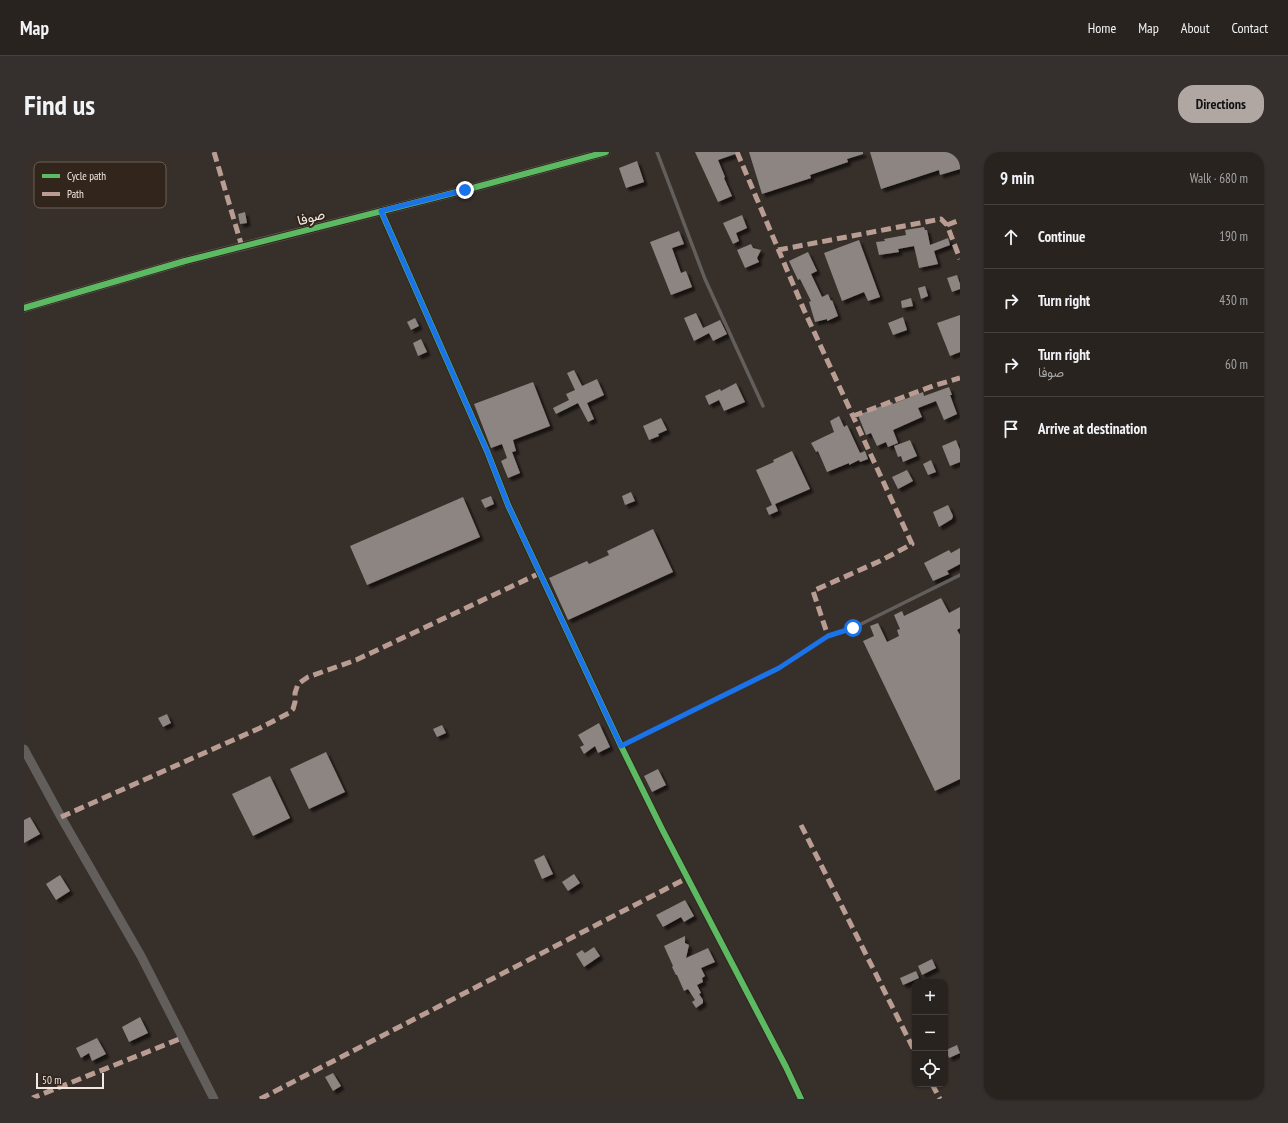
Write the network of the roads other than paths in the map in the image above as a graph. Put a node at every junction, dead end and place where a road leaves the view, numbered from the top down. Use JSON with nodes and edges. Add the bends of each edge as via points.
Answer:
{"nodes":[{"id":1,"x":606,"y":152,"type":"edge"},
{"id":2,"x":657,"y":152,"type":"edge"},
{"id":3,"x":381,"y":211,"type":"junction"},
{"id":4,"x":24,"y":308,"type":"edge"},
{"id":5,"x":763,"y":406,"type":"dead end"},
{"id":6,"x":960,"y":575,"type":"edge"},
{"id":7,"x":621,"y":746,"type":"junction"},
{"id":8,"x":24,"y":749,"type":"edge"},
{"id":9,"x":214,"y":1099,"type":"edge"},
{"id":10,"x":801,"y":1099,"type":"edge"}],
"edges":[{"from":1,"to":3,"type":"street","name":"صوفا"},
{"from":2,"to":5,"type":"lane","via":[[705,278]]},
{"from":3,"to":4,"type":"street","name":"صوفا","via":[[186,261]]},
{"from":3,"to":7,"type":"street","via":[[487,451],[508,505]]},
{"from":6,"to":7,"type":"lane","via":[[853,628],[828,636],[779,668]]},
{"from":7,"to":10,"type":"street"},
{"from":8,"to":9,"type":"street","via":[[142,956]]}]}
